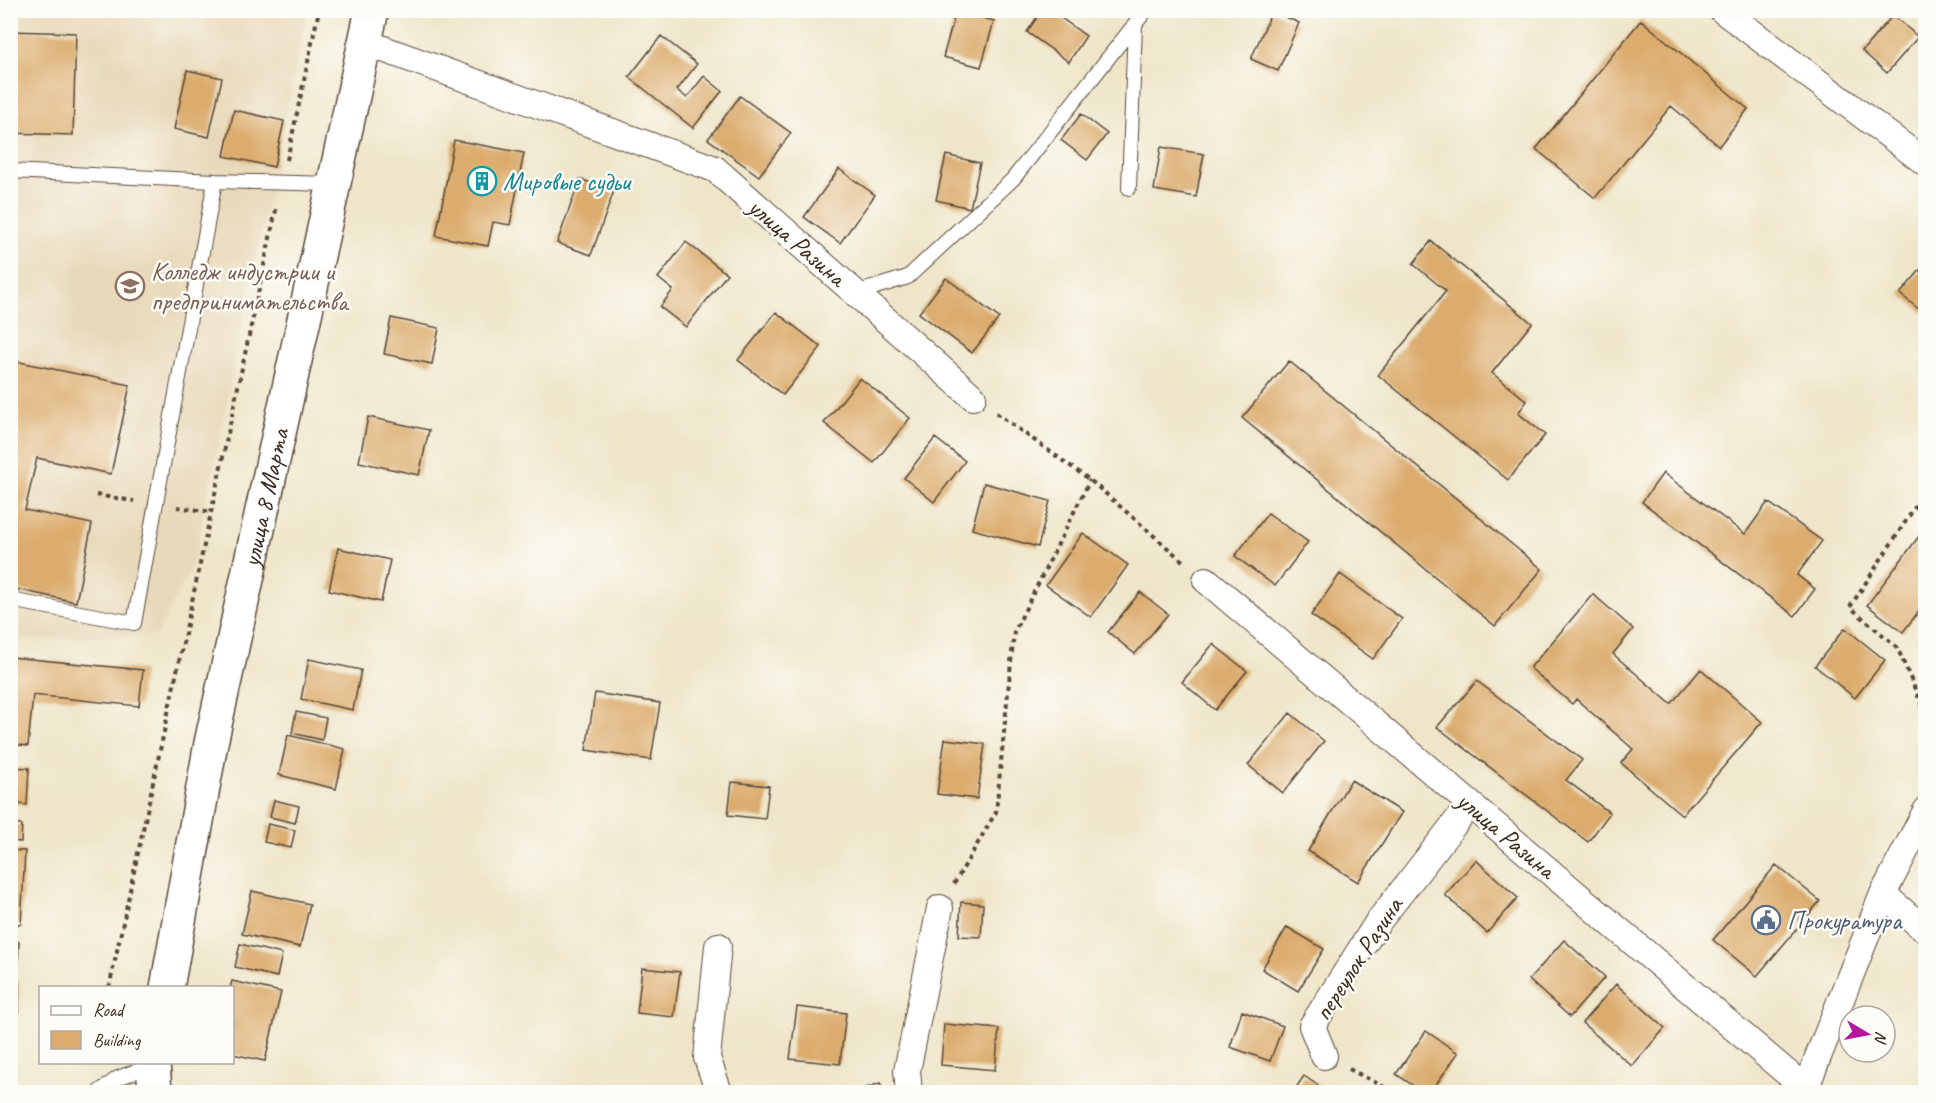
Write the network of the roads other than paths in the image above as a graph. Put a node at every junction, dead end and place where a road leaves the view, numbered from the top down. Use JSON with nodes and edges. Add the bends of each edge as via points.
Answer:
{"nodes":[{"id":1,"x":372,"y":10,"type":"edge"},
{"id":2,"x":1146,"y":10,"type":"edge"},
{"id":3,"x":1722,"y":11,"type":"edge"},
{"id":4,"x":1135,"y":24,"type":"junction"},
{"id":5,"x":364,"y":42,"type":"junction"},
{"id":6,"x":1926,"y":163,"type":"edge"},
{"id":7,"x":10,"y":171,"type":"edge"},
{"id":8,"x":215,"y":181,"type":"junction"},
{"id":9,"x":333,"y":184,"type":"junction"},
{"id":10,"x":1129,"y":188,"type":"dead end"},
{"id":11,"x":856,"y":293,"type":"junction"},
{"id":12,"x":973,"y":397,"type":"road end"},
{"id":13,"x":1206,"y":580,"type":"dead end"},
{"id":14,"x":10,"y":600,"type":"edge"},
{"id":15,"x":1470,"y":804,"type":"junction"},
{"id":16,"x":1926,"y":811,"type":"edge"},
{"id":17,"x":1884,"y":894,"type":"junction"},
{"id":18,"x":940,"y":908,"type":"road end"},
{"id":19,"x":1926,"y":931,"type":"edge"},
{"id":20,"x":717,"y":946,"type":"dead end"},
{"id":21,"x":166,"y":986,"type":"edge"},
{"id":22,"x":1324,"y":1056,"type":"road end"},
{"id":23,"x":154,"y":1073,"type":"edge"},
{"id":24,"x":1805,"y":1091,"type":"edge"},
{"id":25,"x":99,"y":1092,"type":"edge"},
{"id":26,"x":719,"y":1092,"type":"edge"},
{"id":27,"x":909,"y":1092,"type":"edge"}],
"edges":[{"from":1,"to":5,"type":"main road","name":"улица 8 Марта"},
{"from":2,"to":4,"type":"lane"},
{"from":3,"to":6,"type":"street"},
{"from":4,"to":10,"type":"lane"},
{"from":4,"to":11,"type":"lane","via":[[1013,179],[908,278]]},
{"from":5,"to":9,"type":"main road","name":"улица 8 Марта"},
{"from":5,"to":11,"type":"street","name":"улица Разина","via":[[715,169]]},
{"from":7,"to":8,"type":"lane"},
{"from":8,"to":9,"type":"lane"},
{"from":8,"to":14,"type":"lane","via":[[134,623]]},
{"from":9,"to":21,"type":"main road","name":"улица 8 Марта","via":[[211,743]]},
{"from":11,"to":12,"type":"street","name":"улица Разина"},
{"from":13,"to":15,"type":"street","name":"улица Разина"},
{"from":15,"to":22,"type":"street","name":"переулок Разина","via":[[1378,922],[1312,1026]]},
{"from":15,"to":24,"type":"street","name":"улица Разина"},
{"from":16,"to":17,"type":"street"},
{"from":17,"to":19,"type":"street"},
{"from":17,"to":24,"type":"street"},
{"from":18,"to":27,"type":"street","via":[[907,1071]]},
{"from":20,"to":26,"type":"street","via":[[707,1058]]},
{"from":23,"to":25,"type":"lane","via":[[118,1078]]}]}
